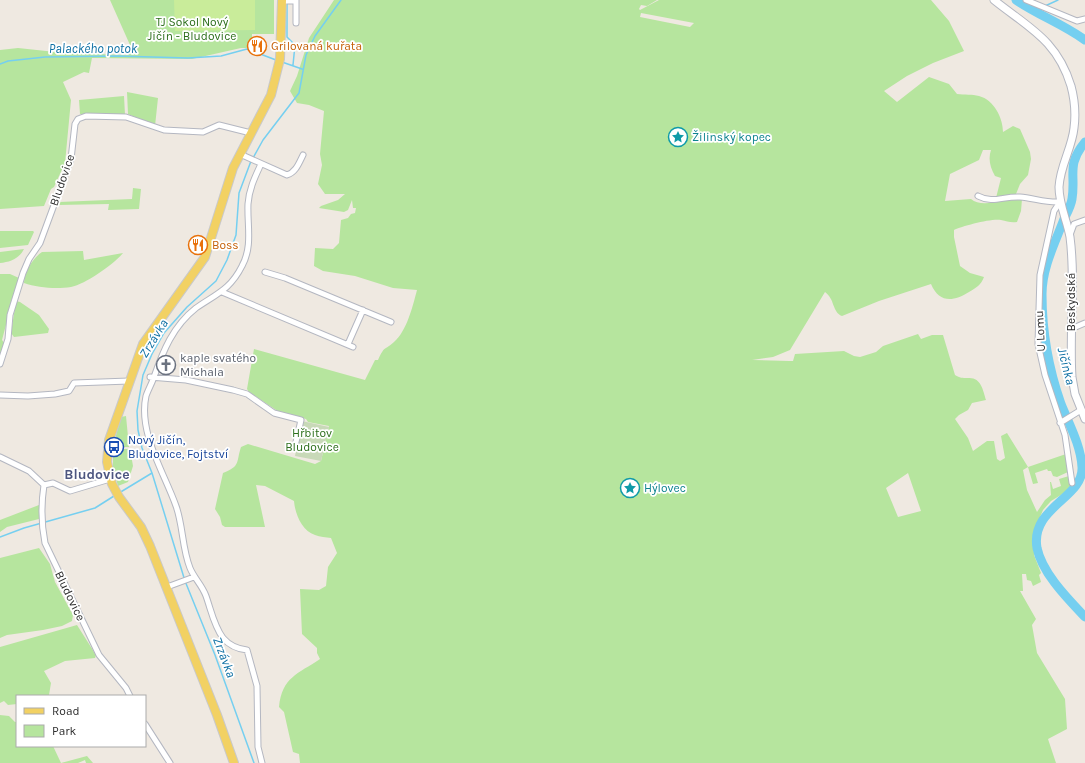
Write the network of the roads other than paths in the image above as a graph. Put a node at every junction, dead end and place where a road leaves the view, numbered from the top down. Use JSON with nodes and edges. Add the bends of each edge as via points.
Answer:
{"nodes":[{"id":1,"x":296,"y":0,"type":"edge"},
{"id":2,"x":994,"y":0,"type":"edge"},
{"id":3,"x":1026,"y":0,"type":"edge"},
{"id":4,"x":284,"y":1,"type":"edge"},
{"id":5,"x":1085,"y":19,"type":"edge"},
{"id":6,"x":296,"y":23,"type":"dead end"},
{"id":7,"x":251,"y":133,"type":"junction"},
{"id":8,"x":303,"y":155,"type":"dead end"},
{"id":9,"x":243,"y":156,"type":"junction"},
{"id":10,"x":259,"y":163,"type":"junction"},
{"id":11,"x":978,"y":196,"type":"dead end"},
{"id":12,"x":1061,"y":205,"type":"junction"},
{"id":13,"x":1085,"y":220,"type":"edge"},
{"id":14,"x":1069,"y":234,"type":"junction"},
{"id":15,"x":264,"y":272,"type":"dead end"},
{"id":16,"x":222,"y":292,"type":"junction"},
{"id":17,"x":363,"y":310,"type":"junction"},
{"id":18,"x":391,"y":322,"type":"dead end"},
{"id":19,"x":1085,"y":323,"type":"edge"},
{"id":20,"x":1071,"y":330,"type":"junction"},
{"id":21,"x":0,"y":364,"type":"edge"},
{"id":22,"x":152,"y":378,"type":"junction"},
{"id":23,"x":129,"y":381,"type":"junction"},
{"id":24,"x":0,"y":394,"type":"edge"},
{"id":25,"x":1081,"y":410,"type":"junction"},
{"id":26,"x":1085,"y":419,"type":"edge"},
{"id":27,"x":1060,"y":423,"type":"junction"},
{"id":28,"x":296,"y":442,"type":"dead end"},
{"id":29,"x":0,"y":457,"type":"edge"},
{"id":30,"x":110,"y":479,"type":"junction"},
{"id":31,"x":1072,"y":483,"type":"dead end"},
{"id":32,"x":44,"y":485,"type":"junction"},
{"id":33,"x":192,"y":578,"type":"junction"},
{"id":34,"x":167,"y":587,"type":"junction"},
{"id":35,"x":130,"y":695,"type":"edge"},
{"id":36,"x":146,"y":726,"type":"edge"},
{"id":37,"x":170,"y":763,"type":"edge"},
{"id":38,"x":234,"y":763,"type":"edge"},
{"id":39,"x":262,"y":763,"type":"edge"}],
"edges":[{"from":1,"to":4,"type":"street"},
{"from":1,"to":6,"type":"street"},
{"from":2,"to":12,"type":"street","via":[[1044,38],[1060,58],[1068,76],[1075,101],[1075,116],[1073,134],[1059,186]]},
{"from":3,"to":5,"type":"street","via":[[1077,21]]},
{"from":4,"to":7,"type":"main road","via":[[279,62],[269,101]]},
{"from":7,"to":9,"type":"main road"},
{"from":7,"to":21,"type":"street","name":"Bludovice","via":[[219,125],[201,132],[164,130],[126,117],[86,116],[78,119],[75,124],[71,158],[40,243],[23,273],[10,315],[8,339]]},
{"from":8,"to":10,"type":"street","via":[[288,175]]},
{"from":9,"to":10,"type":"street"},
{"from":9,"to":23,"type":"main road","via":[[229,181],[208,252],[146,338]]},
{"from":10,"to":16,"type":"street","via":[[249,194],[250,232],[247,253],[236,276]]},
{"from":11,"to":12,"type":"street","via":[[987,201],[1018,197]]},
{"from":12,"to":14,"type":"street","name":"Beskydská"},
{"from":12,"to":27,"type":"street","name":"U Lomu","via":[[1054,211],[1040,275],[1038,344]]},
{"from":13,"to":14,"type":"street","via":[[1074,224]]},
{"from":14,"to":20,"type":"street","name":"Beskydská"},
{"from":15,"to":17,"type":"street"},
{"from":16,"to":17,"type":"street","via":[[350,346]]},
{"from":16,"to":22,"type":"street","via":[[196,308],[184,320],[166,345]]},
{"from":17,"to":18,"type":"street"},
{"from":19,"to":20,"type":"street"},
{"from":20,"to":25,"type":"street","name":"Beskydská","via":[[1072,377]]},
{"from":22,"to":28,"type":"street","via":[[186,380],[247,394],[274,413],[300,420]]},
{"from":22,"to":33,"type":"street","via":[[146,396],[145,415],[158,460],[177,506]]},
{"from":23,"to":24,"type":"street","via":[[74,383],[69,390],[50,394]]},
{"from":23,"to":30,"type":"main road","via":[[108,446]]},
{"from":25,"to":26,"type":"street","name":"Beskydská"},
{"from":25,"to":27,"type":"street"},
{"from":27,"to":31,"type":"street","name":"U Lomu","via":[[1065,435]]},
{"from":29,"to":32,"type":"street","via":[[29,471]]},
{"from":30,"to":32,"type":"street","via":[[70,491],[54,483]]},
{"from":30,"to":34,"type":"main road","via":[[117,495],[143,531]]},
{"from":32,"to":35,"type":"street","name":"Bludovice","via":[[41,516],[45,543],[99,655]]},
{"from":33,"to":34,"type":"street"},
{"from":33,"to":39,"type":"street","via":[[200,583],[206,594],[223,637],[232,646],[247,650],[257,686],[258,747]]},
{"from":34,"to":38,"type":"main road"},
{"from":36,"to":37,"type":"street"}]}
